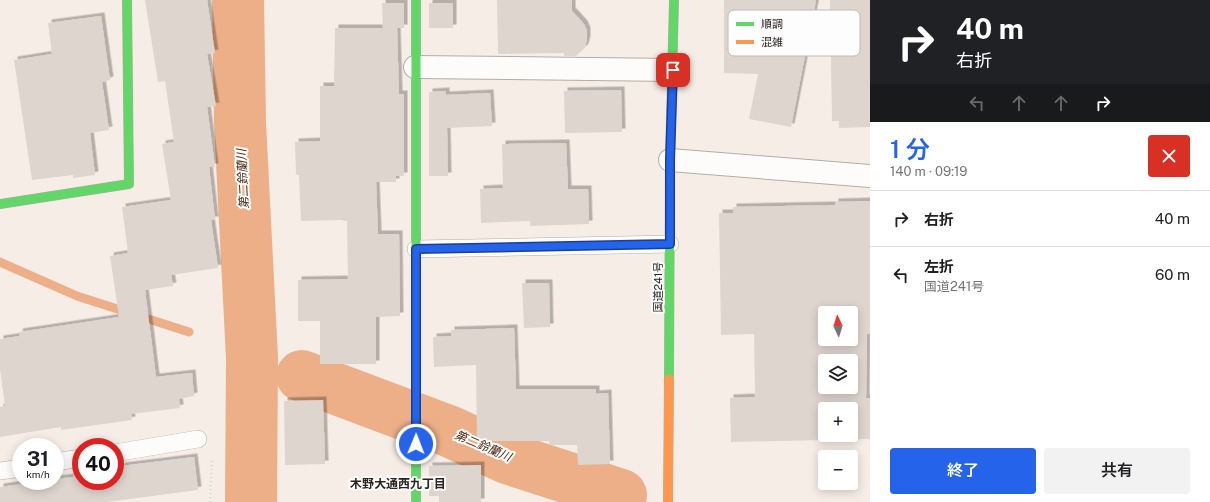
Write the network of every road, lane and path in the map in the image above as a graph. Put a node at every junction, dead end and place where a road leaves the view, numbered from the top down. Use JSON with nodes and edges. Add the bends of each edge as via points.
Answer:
{"nodes":[{"id":1,"x":127,"y":0,"type":"edge"},
{"id":2,"x":416,"y":0,"type":"edge"},
{"id":3,"x":674,"y":0,"type":"edge"},
{"id":4,"x":415,"y":67,"type":"junction"},
{"id":5,"x":673,"y":70,"type":"junction"},
{"id":6,"x":670,"y":160,"type":"junction"},
{"id":7,"x":870,"y":176,"type":"edge"},
{"id":8,"x":0,"y":204,"type":"edge"},
{"id":9,"x":670,"y":244,"type":"junction"},
{"id":10,"x":416,"y":249,"type":"junction"},
{"id":11,"x":198,"y":439,"type":"joint"},
{"id":12,"x":124,"y":451,"type":"edge"},
{"id":13,"x":12,"y":469,"type":"edge"},
{"id":14,"x":0,"y":471,"type":"edge"},
{"id":15,"x":210,"y":502,"type":"edge"},
{"id":16,"x":416,"y":502,"type":"edge"},
{"id":17,"x":668,"y":502,"type":"edge"}],
"edges":[{"from":1,"to":8,"type":"main road","via":[[129,184]]},
{"from":2,"to":4,"type":"main road"},
{"from":3,"to":5,"type":"main road","name":"国道241号"},
{"from":4,"to":5,"type":"street"},
{"from":4,"to":10,"type":"main road"},
{"from":5,"to":6,"type":"main road","name":"国道241号"},
{"from":6,"to":7,"type":"street"},
{"from":6,"to":9,"type":"main road","name":"国道241号"},
{"from":9,"to":10,"type":"lane"},
{"from":9,"to":17,"type":"main road","name":"国道241号"},
{"from":10,"to":16,"type":"main road"},
{"from":11,"to":12,"type":"lane"},
{"from":11,"to":15,"type":"path","via":[[212,458]]},
{"from":13,"to":14,"type":"lane"}]}
